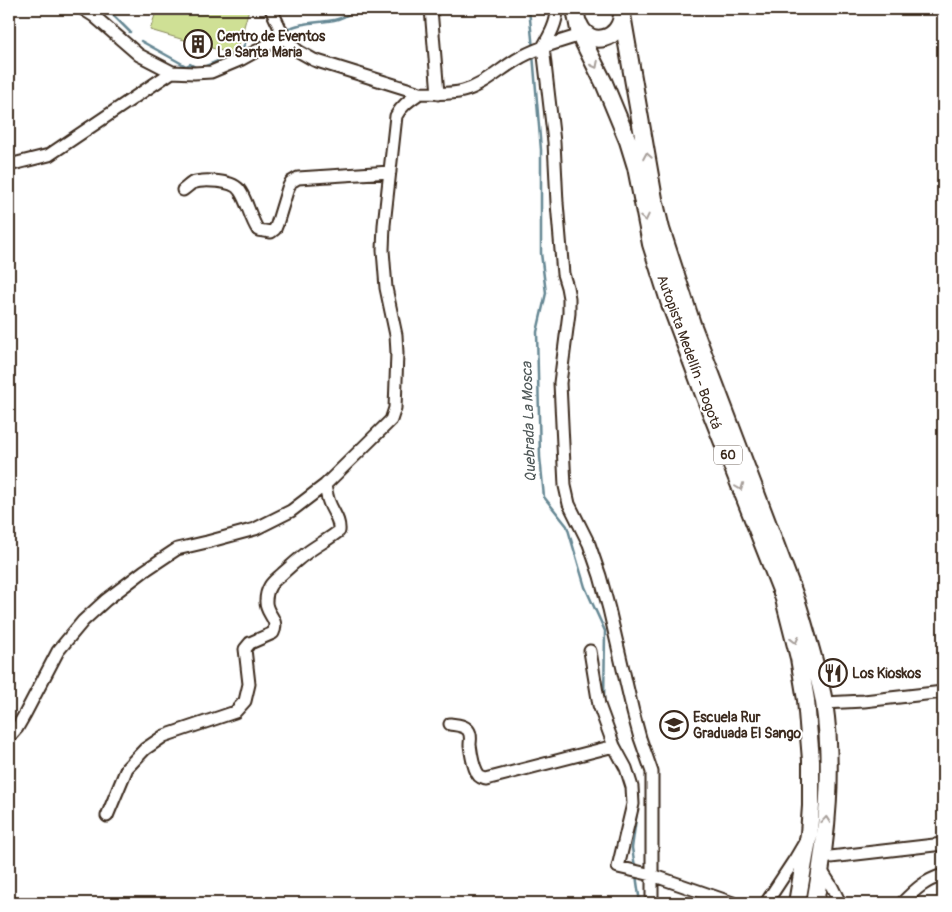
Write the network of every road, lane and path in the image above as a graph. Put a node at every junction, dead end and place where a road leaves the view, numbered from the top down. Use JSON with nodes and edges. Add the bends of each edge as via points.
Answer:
{"nodes":[{"id":1,"x":83,"y":9,"type":"edge"},
{"id":2,"x":272,"y":9,"type":"edge"},
{"id":3,"x":431,"y":9,"type":"edge"},
{"id":4,"x":556,"y":9,"type":"edge"},
{"id":5,"x":622,"y":10,"type":"edge"},
{"id":6,"x":578,"y":21,"type":"edge"},
{"id":7,"x":283,"y":33,"type":"junction"},
{"id":8,"x":535,"y":51,"type":"junction"},
{"id":9,"x":172,"y":72,"type":"junction"},
{"id":10,"x":420,"y":93,"type":"junction"},
{"id":11,"x":438,"y":94,"type":"junction"},
{"id":12,"x":9,"y":165,"type":"edge"},
{"id":13,"x":390,"y":172,"type":"junction"},
{"id":14,"x":182,"y":190,"type":"dead end"},
{"id":15,"x":325,"y":486,"type":"junction"},
{"id":16,"x":590,"y":650,"type":"dead end"},
{"id":17,"x":943,"y":692,"type":"edge"},
{"id":18,"x":824,"y":702,"type":"junction"},
{"id":19,"x":450,"y":724,"type":"dead end"},
{"id":20,"x":9,"y":737,"type":"edge"},
{"id":21,"x":614,"y":746,"type":"junction"},
{"id":22,"x":107,"y":816,"type":"dead end"},
{"id":23,"x":809,"y":834,"type":"junction"},
{"id":24,"x":943,"y":844,"type":"edge"},
{"id":25,"x":822,"y":864,"type":"junction"},
{"id":26,"x":652,"y":875,"type":"junction"},
{"id":27,"x":943,"y":875,"type":"edge"},
{"id":28,"x":652,"y":903,"type":"edge"},
{"id":29,"x":733,"y":903,"type":"edge"},
{"id":30,"x":766,"y":903,"type":"edge"},
{"id":31,"x":797,"y":903,"type":"edge"},
{"id":32,"x":815,"y":903,"type":"edge"},
{"id":33,"x":840,"y":903,"type":"edge"},
{"id":34,"x":902,"y":903,"type":"edge"}],
"edges":[{"from":1,"to":9,"type":"street","via":[[139,55]]},
{"from":2,"to":7,"type":"street"},
{"from":3,"to":11,"type":"street"},
{"from":4,"to":8,"type":"street","via":[[556,22],[551,34]]},
{"from":5,"to":6,"type":"highway","via":[[620,26],[606,38],[596,39],[587,35],[580,29]]},
{"from":18,"to":5,"type":"highway","name":"Autopista Medellín - Bogotá","number":"60","one_way":true,"via":[[797,602],[692,324],[660,228]]},
{"from":6,"to":8,"type":"street"},
{"from":6,"to":23,"type":"highway","name":"Autopista Medellín - Bogotá","number":"60","one_way":true,"via":[[628,141],[651,244],[668,301],[783,595],[806,700],[810,760]]},
{"from":7,"to":9,"type":"street","via":[[277,40],[242,59],[211,72]]},
{"from":7,"to":10,"type":"street","via":[[298,51],[314,60]]},
{"from":8,"to":11,"type":"street","via":[[462,92]]},
{"from":8,"to":26,"type":"street","via":[[554,142],[563,274],[569,298],[560,383],[565,486],[569,504],[589,544],[600,576],[633,712],[652,772]]},
{"from":9,"to":12,"type":"street","via":[[48,155]]},
{"from":10,"to":11,"type":"street"},
{"from":10,"to":13,"type":"street","via":[[408,101],[396,116]]},
{"from":13,"to":14,"type":"street","via":[[298,178],[291,182],[277,224],[270,232],[258,230],[240,189],[234,185],[204,181]]},
{"from":13,"to":15,"type":"street","via":[[383,250],[386,288],[396,335],[395,408],[391,420]]},
{"from":15,"to":20,"type":"street","via":[[291,511],[255,529],[177,549],[106,600],[58,651],[25,714]]},
{"from":15,"to":22,"type":"street","via":[[339,531],[303,555],[267,591],[266,607],[275,631],[250,643],[245,649],[250,684],[245,701],[235,712],[164,736],[145,749],[128,768]]},
{"from":16,"to":21,"type":"street","via":[[599,705]]},
{"from":17,"to":18,"type":"street"},
{"from":25,"to":18,"type":"highway","name":"Autopista Medellín - Bogotá","number":"60","one_way":true,"via":[[828,803],[828,737]]},
{"from":19,"to":21,"type":"street","via":[[463,726],[471,734],[471,754],[476,772],[486,779]]},
{"from":21,"to":26,"type":"street","via":[[632,787],[632,804],[618,867]]},
{"from":23,"to":30,"type":"street"},
{"from":23,"to":31,"type":"highway","name":"Autopista Medellín - Bogotá","number":"60"},
{"from":24,"to":25,"type":"street"},
{"from":25,"to":32,"type":"highway","name":"Autopista Medellín - Bogotá","number":"60"},
{"from":25,"to":33,"type":"street"},
{"from":26,"to":28,"type":"street"},
{"from":26,"to":29,"type":"street"},
{"from":27,"to":34,"type":"street","via":[[919,887]]}]}
